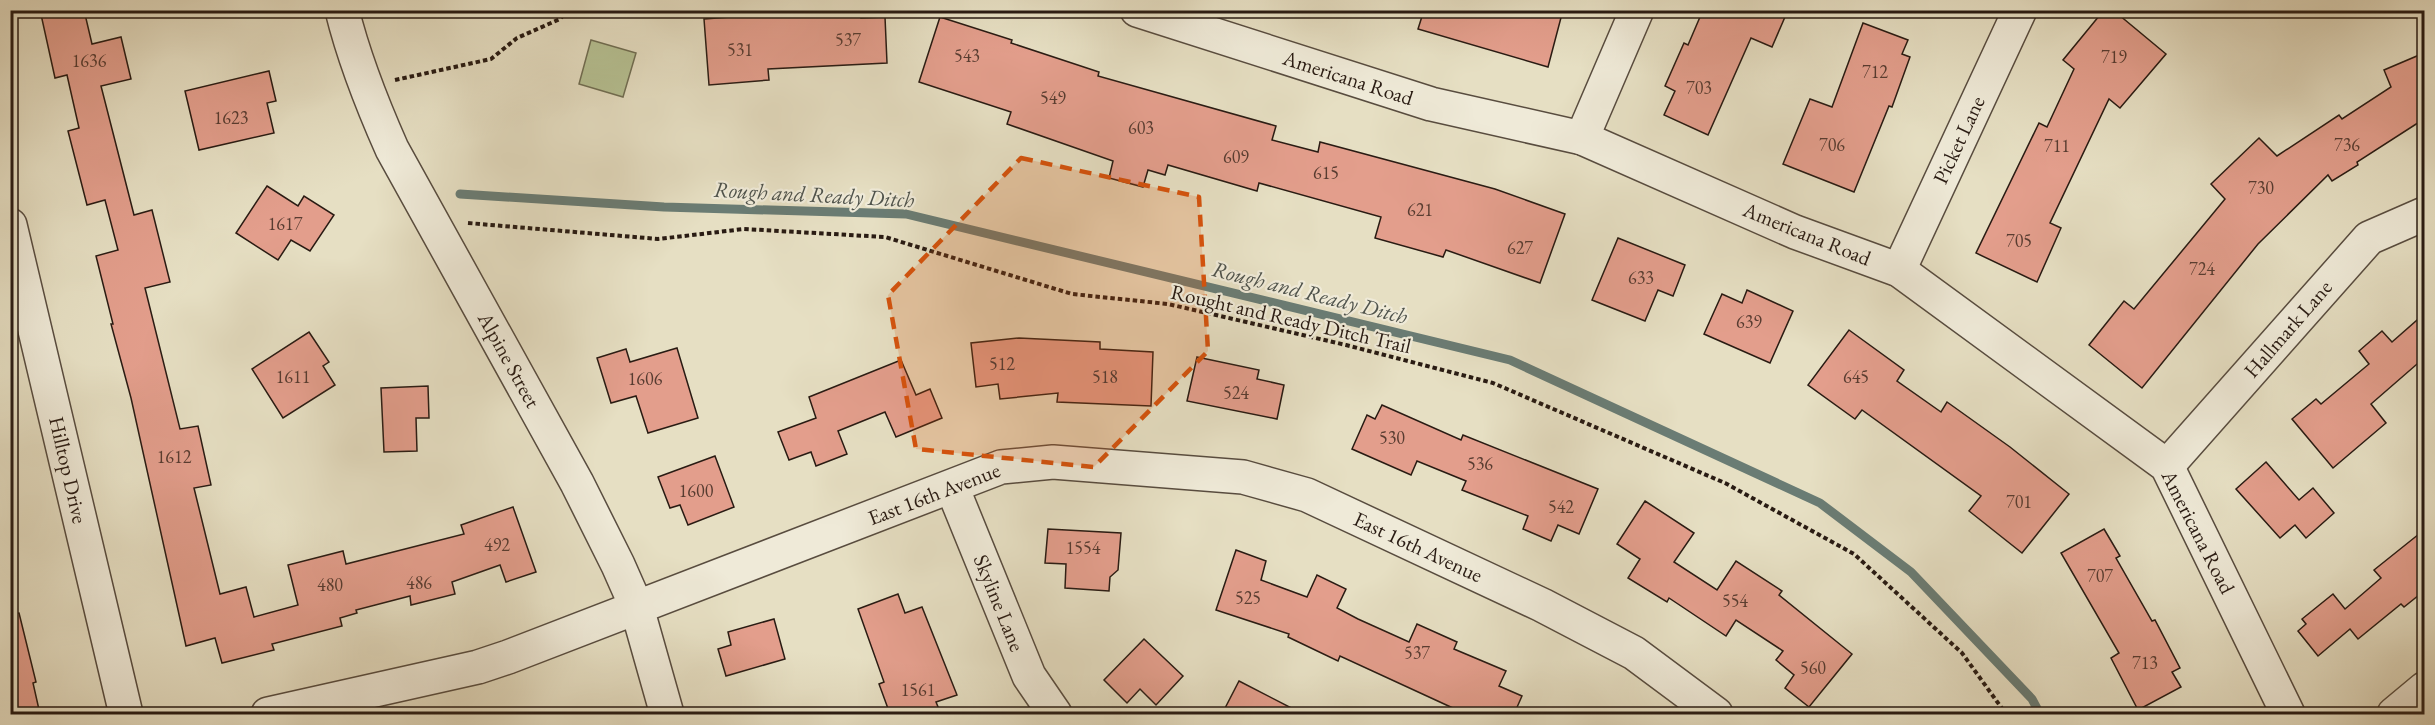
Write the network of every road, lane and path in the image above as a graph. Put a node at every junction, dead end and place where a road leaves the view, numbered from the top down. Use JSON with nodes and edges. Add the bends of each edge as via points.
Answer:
{"nodes":[{"id":1,"x":342,"y":10,"type":"edge"},
{"id":2,"x":568,"y":10,"type":"edge"},
{"id":3,"x":1137,"y":10,"type":"edge"},
{"id":4,"x":1637,"y":10,"type":"edge"},
{"id":5,"x":2020,"y":10,"type":"edge"},
{"id":6,"x":368,"y":94,"type":"junction"},
{"id":7,"x":1582,"y":138,"type":"junction"},
{"id":8,"x":2424,"y":214,"type":"edge"},
{"id":9,"x":468,"y":224,"type":"dead end"},
{"id":10,"x":10,"y":225,"type":"edge"},
{"id":11,"x":1899,"y":270,"type":"junction"},
{"id":12,"x":2167,"y":466,"type":"junction"},
{"id":13,"x":952,"y":487,"type":"junction"},
{"id":14,"x":637,"y":608,"type":"junction"},
{"id":15,"x":2424,"y":689,"type":"edge"},
{"id":16,"x":126,"y":714,"type":"edge"},
{"id":17,"x":268,"y":714,"type":"edge"},
{"id":18,"x":667,"y":714,"type":"edge"},
{"id":19,"x":1055,"y":714,"type":"edge"},
{"id":20,"x":1716,"y":714,"type":"edge"},
{"id":21,"x":2006,"y":714,"type":"edge"},
{"id":22,"x":2288,"y":714,"type":"edge"},
{"id":23,"x":2394,"y":714,"type":"edge"}],
"edges":[{"from":1,"to":6,"type":"street","name":"Alpine Street"},
{"from":2,"to":6,"type":"path","via":[[560,19],[517,38],[491,59],[393,81]]},
{"from":3,"to":7,"type":"street","name":"Americana Road","via":[[1431,104]]},
{"from":4,"to":7,"type":"street"},
{"from":5,"to":11,"type":"street","name":"Picket Lane"},
{"from":6,"to":14,"type":"street","name":"Alpine Street","via":[[392,149],[577,483]]},
{"from":7,"to":11,"type":"street","name":"Americana Road","via":[[1795,232]]},
{"from":8,"to":12,"type":"street","name":"Hallmark Lane","via":[[2368,238]]},
{"from":9,"to":21,"type":"path","name":"Rought and Ready Ditch Trail","via":[[658,239],[744,229],[885,237],[1072,294],[1168,304],[1493,383],[1725,483],[1854,554],[1962,653]]},
{"from":10,"to":16,"type":"street","name":"Hilltop Drive"},
{"from":11,"to":12,"type":"street","name":"Americana Road"},
{"from":12,"to":22,"type":"street","name":"Americana Road"},
{"from":13,"to":14,"type":"street","name":"East 16th Avenue"},
{"from":13,"to":19,"type":"street","name":"Skyline Lane","via":[[1029,676]]},
{"from":13,"to":20,"type":"street","name":"East 16th Avenue","via":[[1001,466],[1053,462],[1243,477],[1307,495],[1542,605],[1634,653]]},
{"from":14,"to":17,"type":"street","name":"East 16th Avenue","via":[[478,667]]},
{"from":14,"to":18,"type":"street","name":"Alpine Street"},
{"from":15,"to":23,"type":"street"}]}
